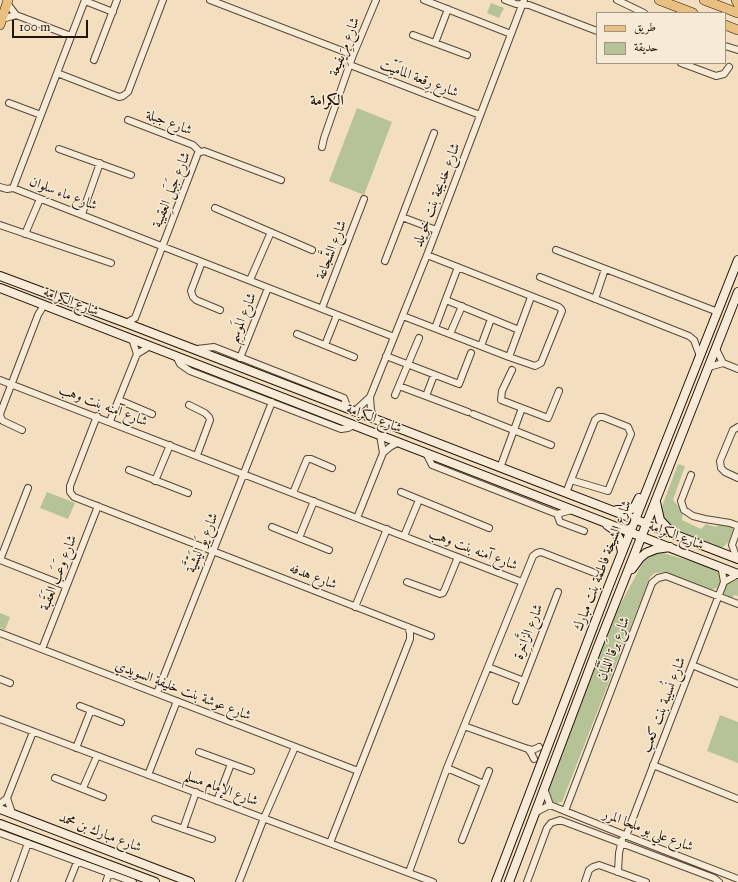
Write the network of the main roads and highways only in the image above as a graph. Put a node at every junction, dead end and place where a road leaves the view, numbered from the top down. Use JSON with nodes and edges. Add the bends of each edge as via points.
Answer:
{"nodes":[{"id":1,"x":659,"y":0,"type":"edge"},
{"id":2,"x":704,"y":0,"type":"edge"},
{"id":3,"x":7,"y":1,"type":"edge"},
{"id":4,"x":690,"y":12,"type":"edge"},
{"id":5,"x":738,"y":13,"type":"edge"},
{"id":6,"x":1,"y":22,"type":"edge"},
{"id":7,"x":726,"y":25,"type":"edge"},
{"id":8,"x":738,"y":30,"type":"edge"},
{"id":9,"x":738,"y":260,"type":"edge"},
{"id":10,"x":0,"y":276,"type":"edge"},
{"id":11,"x":0,"y":288,"type":"edge"},
{"id":12,"x":738,"y":292,"type":"edge"},
{"id":13,"x":647,"y":488,"type":"junction"},
{"id":14,"x":656,"y":500,"type":"junction"},
{"id":15,"x":609,"y":510,"type":"junction"},
{"id":16,"x":598,"y":519,"type":"junction"},
{"id":17,"x":635,"y":520,"type":"junction"},
{"id":18,"x":646,"y":524,"type":"junction"},
{"id":19,"x":630,"y":532,"type":"junction"},
{"id":20,"x":642,"y":536,"type":"junction"},
{"id":21,"x":676,"y":536,"type":"junction"},
{"id":22,"x":671,"y":547,"type":"junction"},
{"id":23,"x":622,"y":554,"type":"junction"},
{"id":24,"x":737,"y":559,"type":"edge"},
{"id":25,"x":738,"y":574,"type":"edge"},
{"id":26,"x":625,"y":578,"type":"junction"},
{"id":27,"x":0,"y":809,"type":"edge"},
{"id":28,"x":0,"y":824,"type":"edge"},
{"id":29,"x":155,"y":882,"type":"edge"},
{"id":30,"x":190,"y":882,"type":"edge"},
{"id":31,"x":496,"y":882,"type":"edge"},
{"id":32,"x":509,"y":882,"type":"edge"}],
"edges":[{"from":1,"to":4,"type":"main road"},
{"from":2,"to":5,"type":"main road"},
{"from":3,"to":6,"type":"main road"},
{"from":7,"to":8,"type":"main road"},
{"from":9,"to":13,"type":"main road","name":"شارع الشيخة فاطمة بنت مبارك"},
{"from":10,"to":15,"type":"main road","name":"شارع الكرامة"},
{"from":11,"to":16,"type":"main road","name":"شارع الكرامة"},
{"from":12,"to":14,"type":"main road","name":"شارع الشيخة فاطمة بنت مبارك"},
{"from":13,"to":15,"type":"main road","via":[[630,510]]},
{"from":13,"to":17,"type":"main road","name":"شارع الشيخة فاطمة بنت مبارك"},
{"from":14,"to":18,"type":"main road","name":"شارع الشيخة فاطمة بنت مبارك"},
{"from":14,"to":21,"type":"main road","via":[[660,520]]},
{"from":15,"to":17,"type":"main road","name":"شارع الكرامة"},
{"from":16,"to":19,"type":"main road","name":"شارع الكرامة"},
{"from":16,"to":23,"type":"main road","via":[[618,535],[622,544]]},
{"from":17,"to":18,"type":"main road","name":"شارع الكرامة"},
{"from":17,"to":19,"type":"main road","name":"شارع الشيخة فاطمة بنت مبارك"},
{"from":18,"to":20,"type":"main road","name":"شارع الشيخة فاطمة بنت مبارك"},
{"from":18,"to":21,"type":"main road","name":"شارع الكرامة"},
{"from":19,"to":20,"type":"main road","name":"شارع الكرامة"},
{"from":19,"to":23,"type":"main road","name":"شارع الشيخة فاطمة بنت مبارك"},
{"from":20,"to":22,"type":"main road","name":"شارع الكرامة"},
{"from":20,"to":26,"type":"main road","name":"شارع الشيخة فاطمة بنت مبارك"},
{"from":21,"to":24,"type":"main road","name":"شارع الكرامة"},
{"from":22,"to":25,"type":"main road","name":"شارع الكرامة"},
{"from":22,"to":26,"type":"main road","via":[[646,553]]},
{"from":23,"to":31,"type":"main road","name":"شارع الشيخة فاطمة بنت مبارك"},
{"from":26,"to":32,"type":"main road","name":"شارع الشيخة فاطمة بنت مبارك"},
{"from":27,"to":30,"type":"main road","name":"شارع مبارك بن محمد"},
{"from":28,"to":29,"type":"main road","name":"شارع مبارك بن محمد"}]}
